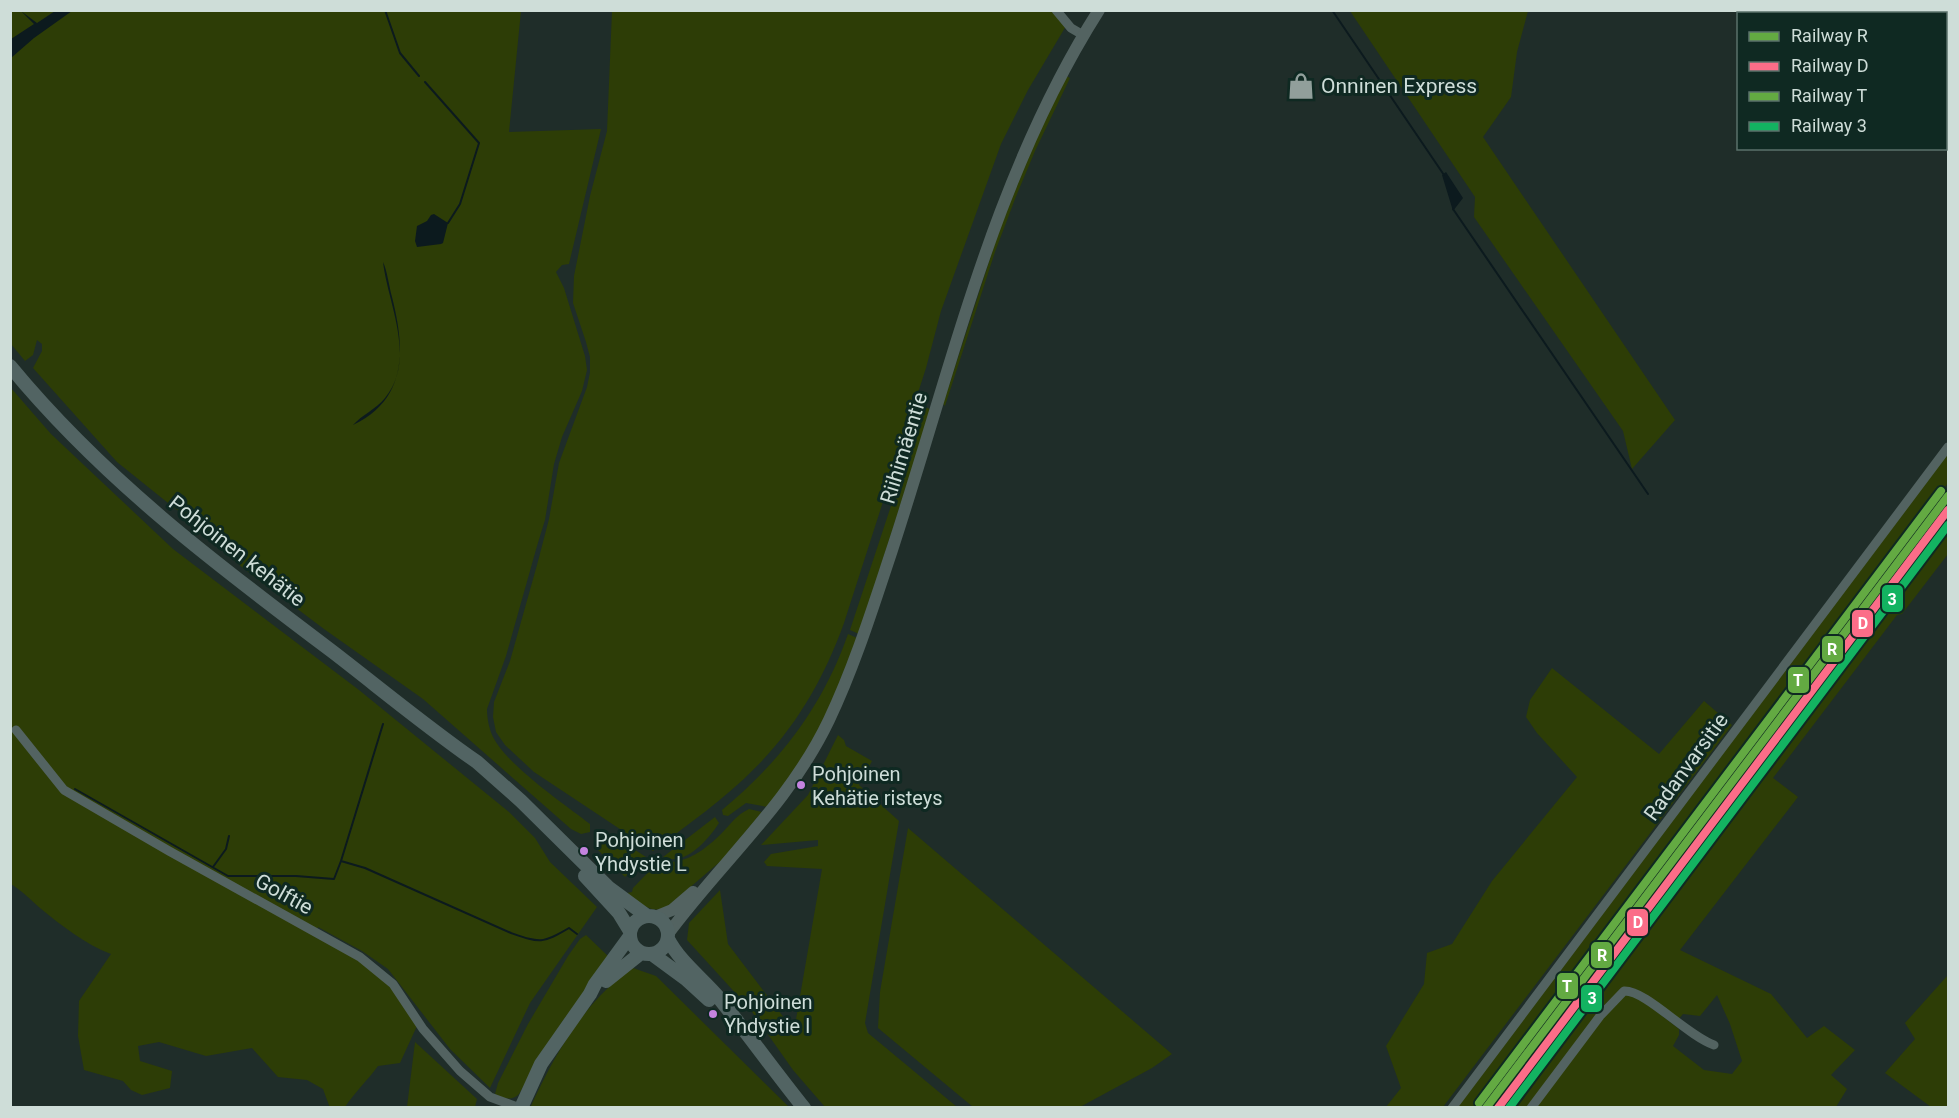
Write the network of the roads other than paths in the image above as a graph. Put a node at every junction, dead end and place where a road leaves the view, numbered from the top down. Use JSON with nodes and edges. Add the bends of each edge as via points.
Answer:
{"nodes":[{"id":1,"x":1056,"y":10,"type":"edge"},
{"id":2,"x":1099,"y":10,"type":"edge"},
{"id":3,"x":1083,"y":35,"type":"junction"},
{"id":4,"x":10,"y":366,"type":"edge"},
{"id":5,"x":1948,"y":447,"type":"edge"},
{"id":6,"x":16,"y":730,"type":"dead end"},
{"id":7,"x":456,"y":748,"type":"junction"},
{"id":8,"x":713,"y":876,"type":"junction"},
{"id":9,"x":651,"y":917,"type":"junction"},
{"id":10,"x":630,"y":934,"type":"junction"},
{"id":11,"x":668,"y":936,"type":"junction"},
{"id":12,"x":646,"y":954,"type":"junction"},
{"id":13,"x":590,"y":994,"type":"junction"},
{"id":14,"x":1714,"y":1045,"type":"dead end"},
{"id":15,"x":785,"y":1084,"type":"junction"},
{"id":16,"x":521,"y":1107,"type":"edge"},
{"id":17,"x":804,"y":1107,"type":"edge"},
{"id":18,"x":1452,"y":1107,"type":"edge"},
{"id":19,"x":1532,"y":1107,"type":"edge"}],
"edges":[{"from":1,"to":3,"type":"street","via":[[1071,28]]},
{"from":2,"to":3,"type":"street","name":"Riihimäentie"},
{"from":3,"to":8,"type":"street","name":"Riihimäentie","via":[[1046,106],[983,259],[863,638],[830,719],[787,790],[745,844]]},
{"from":4,"to":7,"type":"main road","name":"Pohjoinen kehätie","via":[[90,453],[176,532]]},
{"from":5,"to":18,"type":"street","name":"Radanvarsitie"},
{"from":6,"to":16,"type":"street","name":"Golftie","via":[[64,790],[380,971],[460,1071],[490,1097]]},
{"from":7,"to":9,"type":"main road","name":"Pohjoinen kehätie","via":[[521,801],[609,888]]},
{"from":7,"to":10,"type":"main road","name":"Pohjoinen kehätie","via":[[544,832],[619,913]]},
{"from":8,"to":9,"type":"street","name":"Riihimäentie","via":[[672,910]]},
{"from":8,"to":11,"type":"street","name":"Riihimäentie"},
{"from":9,"to":10,"type":"main road","via":[[638,920]]},
{"from":9,"to":11,"type":"main road","via":[[664,924]]},
{"from":10,"to":12,"type":"main road","via":[[633,946]]},
{"from":10,"to":13,"type":"main road"},
{"from":11,"to":12,"type":"main road","via":[[662,949]]},
{"from":11,"to":15,"type":"main road","via":[[678,955],[752,1038]]},
{"from":12,"to":13,"type":"main road"},
{"from":12,"to":15,"type":"main road","via":[[686,979],[708,999]]},
{"from":13,"to":16,"type":"main road","via":[[541,1064]]},
{"from":14,"to":19,"type":"street","via":[[1687,1031],[1639,993],[1624,990]]},
{"from":15,"to":17,"type":"main road"}]}
